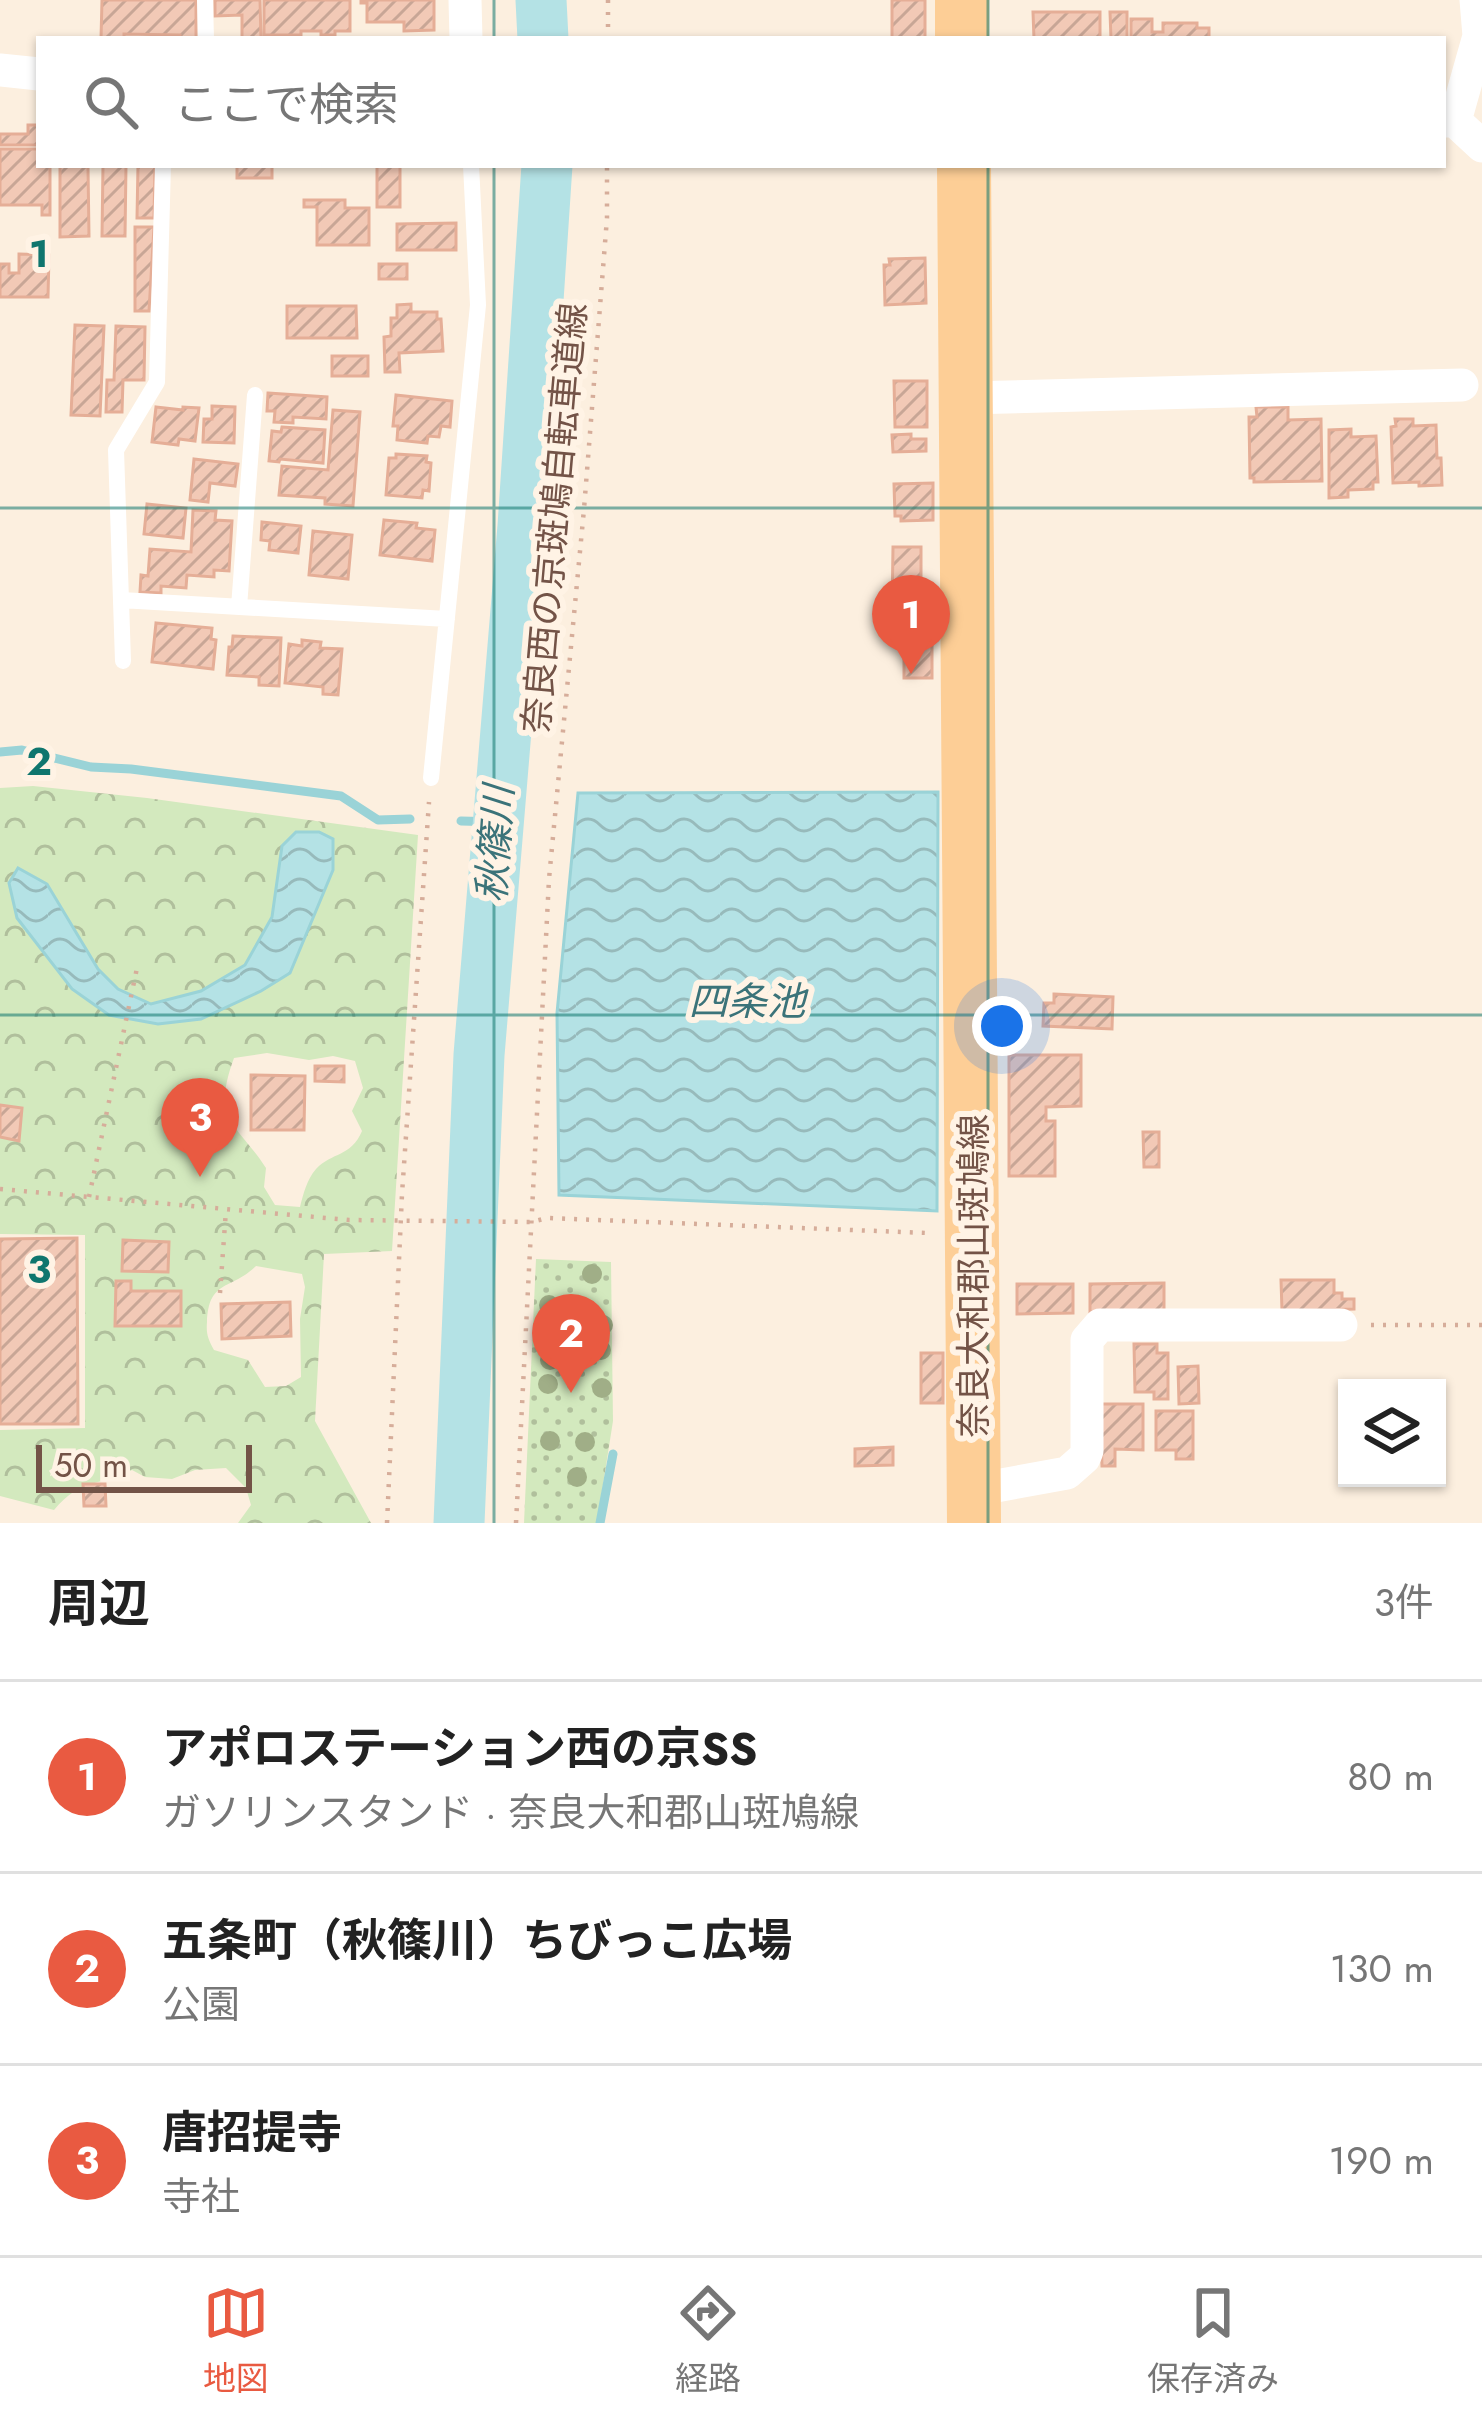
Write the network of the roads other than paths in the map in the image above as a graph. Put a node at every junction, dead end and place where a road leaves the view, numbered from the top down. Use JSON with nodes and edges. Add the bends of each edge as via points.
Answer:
{"nodes":[{"id":1,"x":205,"y":0,"type":"edge"},
{"id":2,"x":465,"y":0,"type":"edge"},
{"id":3,"x":962,"y":0,"type":"edge"},
{"id":4,"x":1476,"y":0,"type":"edge"},
{"id":5,"x":206,"y":36,"type":"edge"},
{"id":6,"x":466,"y":36,"type":"edge"},
{"id":7,"x":962,"y":36,"type":"edge"},
{"id":8,"x":0,"y":70,"type":"edge"},
{"id":9,"x":36,"y":74,"type":"edge"},
{"id":10,"x":1449,"y":121,"type":"edge"},
{"id":11,"x":1482,"y":146,"type":"edge"},
{"id":12,"x":163,"y":168,"type":"edge"},
{"id":13,"x":471,"y":168,"type":"edge"},
{"id":14,"x":964,"y":168,"type":"edge"},
{"id":15,"x":1462,"y":385,"type":"dead end"},
{"id":16,"x":255,"y":395,"type":"dead end"},
{"id":17,"x":966,"y":398,"type":"junction"},
{"id":18,"x":121,"y":600,"type":"junction"},
{"id":19,"x":239,"y":607,"type":"junction"},
{"id":20,"x":447,"y":619,"type":"junction"},
{"id":21,"x":123,"y":661,"type":"dead end"},
{"id":22,"x":431,"y":778,"type":"road end"},
{"id":23,"x":1341,"y":1325,"type":"road end"},
{"id":24,"x":974,"y":1507,"type":"edge"}],
"edges":[{"from":1,"to":5,"type":"lane"},
{"from":2,"to":6,"type":"street"},
{"from":3,"to":7,"type":"main road"},
{"from":4,"to":10,"type":"street","via":[[1479,36]]},
{"from":8,"to":9,"type":"street"},
{"from":10,"to":11,"type":"street"},
{"from":12,"to":18,"type":"lane","via":[[157,382],[116,450]]},
{"from":13,"to":20,"type":"lane","via":[[478,305]]},
{"from":14,"to":17,"type":"main road","name":"奈良大和郡山斑鳩線"},
{"from":15,"to":17,"type":"street"},
{"from":16,"to":19,"type":"lane"},
{"from":17,"to":24,"type":"main road","name":"奈良大和郡山斑鳩線"},
{"from":18,"to":19,"type":"lane"},
{"from":18,"to":21,"type":"lane"},
{"from":19,"to":20,"type":"lane"},
{"from":20,"to":22,"type":"lane"},
{"from":23,"to":24,"type":"street","via":[[1100,1325],[1087,1340],[1084,1458],[1067,1473]]}]}
